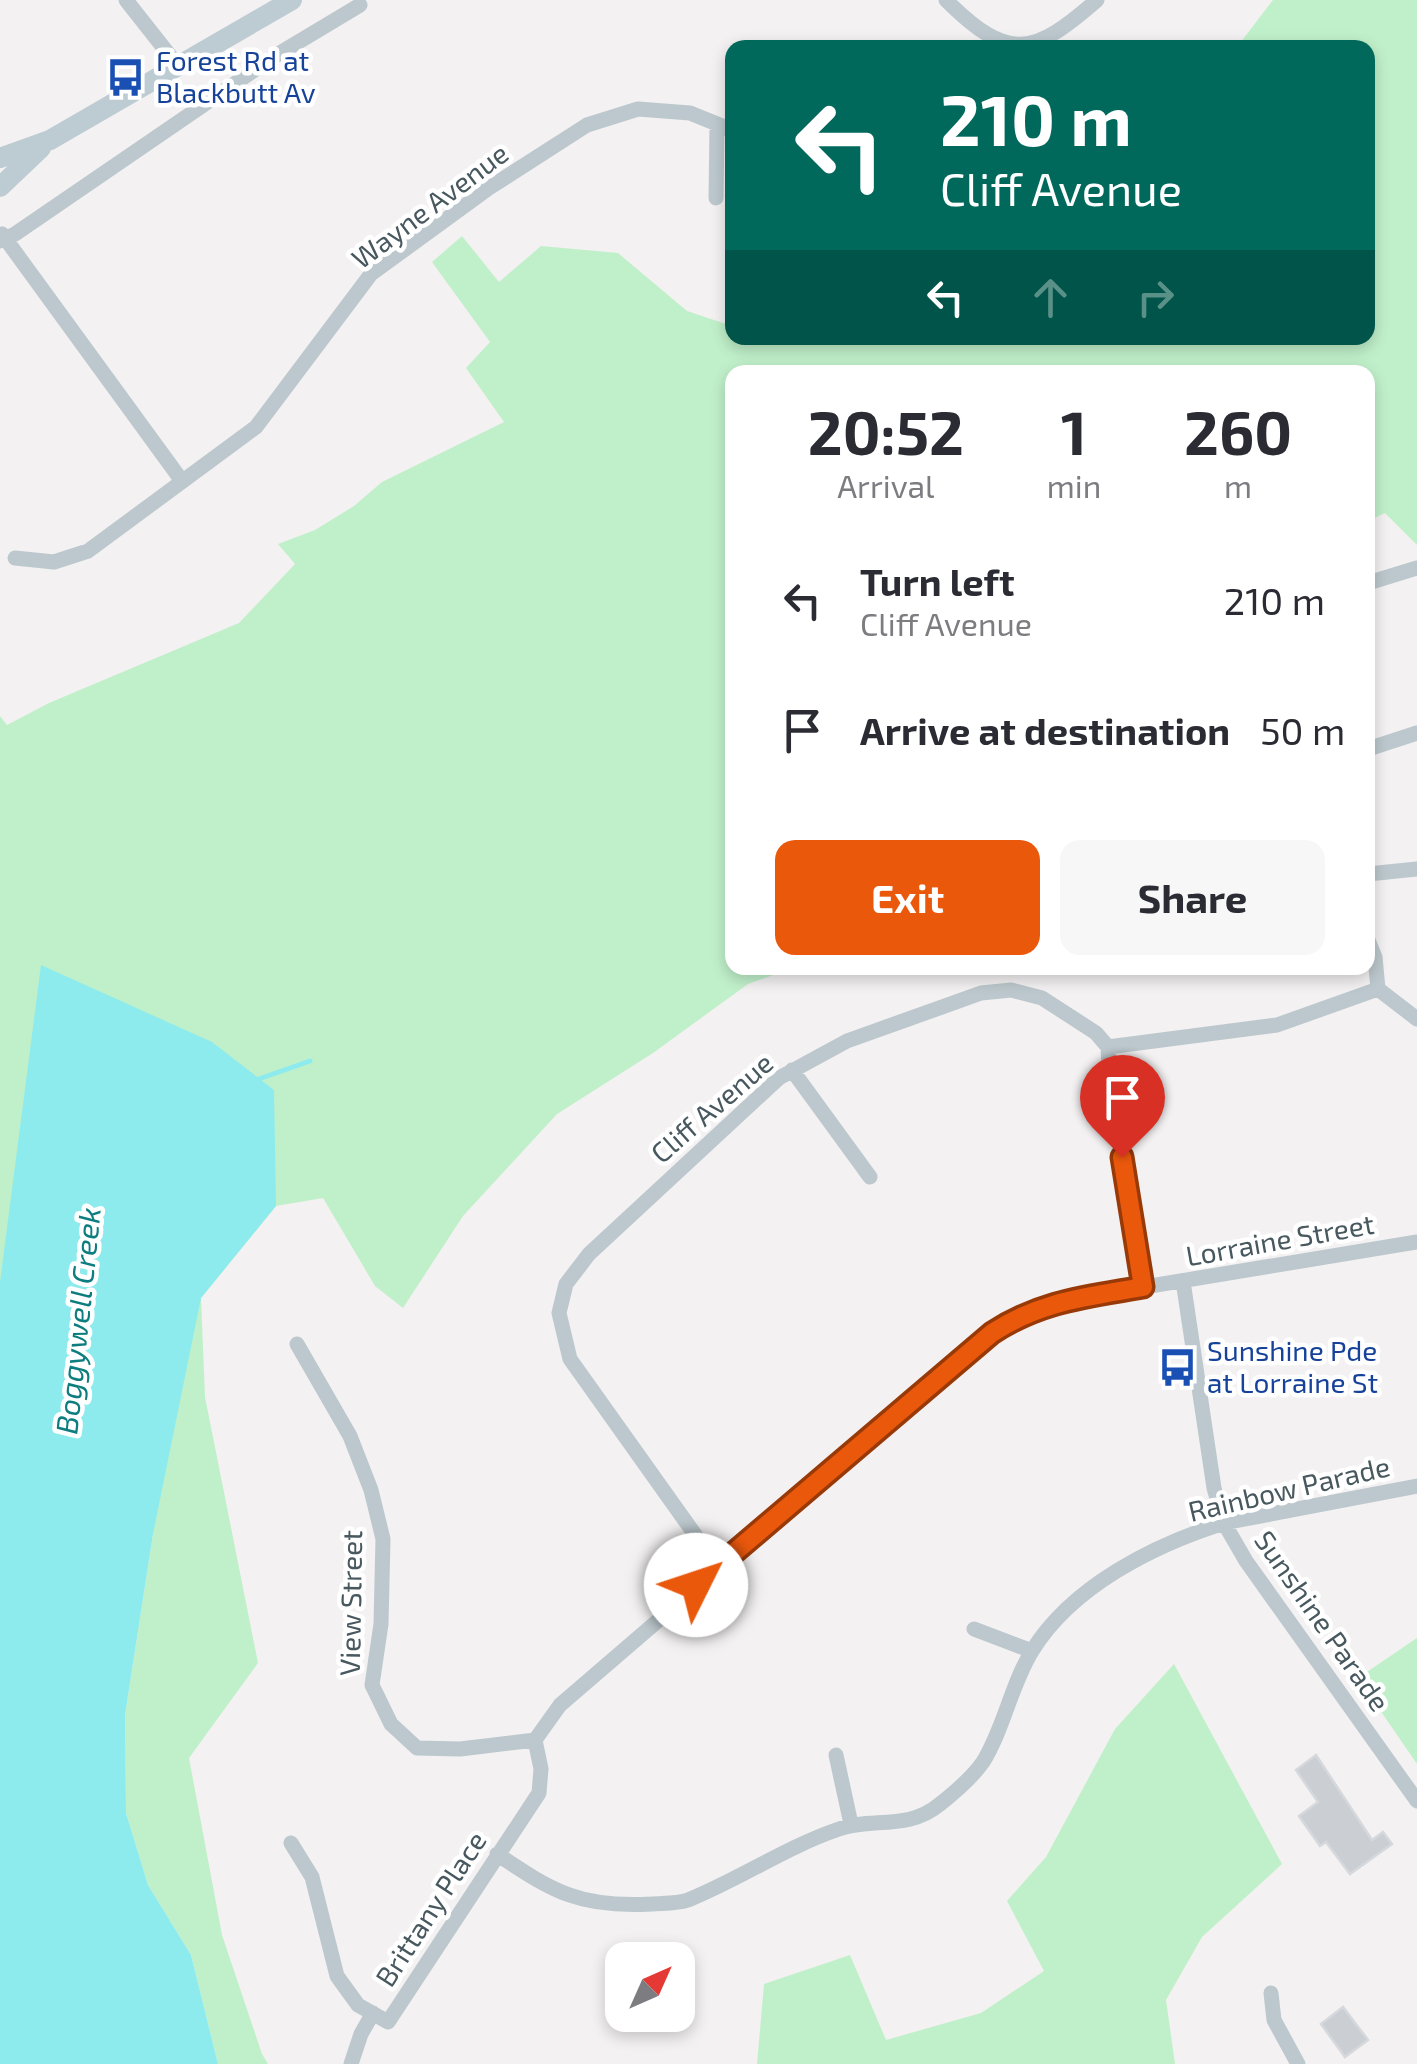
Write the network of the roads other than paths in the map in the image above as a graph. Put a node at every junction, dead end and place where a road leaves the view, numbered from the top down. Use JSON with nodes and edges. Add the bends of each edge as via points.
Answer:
{"nodes":[{"id":1,"x":126,"y":0,"type":"edge"},
{"id":2,"x":292,"y":0,"type":"edge"},
{"id":3,"x":946,"y":0,"type":"edge"},
{"id":4,"x":1097,"y":0,"type":"edge"},
{"id":5,"x":360,"y":4,"type":"dead end"},
{"id":6,"x":995,"y":40,"type":"edge"},
{"id":7,"x":1044,"y":40,"type":"edge"},
{"id":8,"x":178,"y":66,"type":"junction"},
{"id":9,"x":725,"y":127,"type":"edge"},
{"id":10,"x":50,"y":140,"type":"junction"},
{"id":11,"x":0,"y":158,"type":"edge"},
{"id":12,"x":0,"y":187,"type":"edge"},
{"id":13,"x":716,"y":198,"type":"dead end"},
{"id":14,"x":0,"y":220,"type":"edge"},
{"id":15,"x":2,"y":237,"type":"edge"},
{"id":16,"x":182,"y":481,"type":"junction"},
{"id":17,"x":15,"y":558,"type":"dead end"},
{"id":18,"x":1417,"y":568,"type":"edge"},
{"id":19,"x":1375,"y":581,"type":"edge"},
{"id":20,"x":1417,"y":733,"type":"edge"},
{"id":21,"x":1375,"y":747,"type":"edge"},
{"id":22,"x":1417,"y":870,"type":"edge"},
{"id":23,"x":1375,"y":873,"type":"edge"},
{"id":24,"x":1375,"y":957,"type":"edge"},
{"id":25,"x":1378,"y":989,"type":"junction"},
{"id":26,"x":1417,"y":1020,"type":"edge"},
{"id":27,"x":1108,"y":1046,"type":"junction"},
{"id":28,"x":792,"y":1070,"type":"junction"},
{"id":29,"x":870,"y":1177,"type":"dead end"},
{"id":30,"x":1417,"y":1242,"type":"edge"},
{"id":31,"x":1183,"y":1282,"type":"junction"},
{"id":32,"x":1143,"y":1287,"type":"junction"},
{"id":33,"x":297,"y":1344,"type":"dead end"},
{"id":34,"x":1417,"y":1486,"type":"edge"},
{"id":35,"x":1224,"y":1523,"type":"junction"},
{"id":36,"x":718,"y":1567,"type":"junction"},
{"id":37,"x":974,"y":1629,"type":"dead end"},
{"id":38,"x":1032,"y":1651,"type":"junction"},
{"id":39,"x":535,"y":1740,"type":"junction"},
{"id":40,"x":836,"y":1754,"type":"dead end"},
{"id":41,"x":1417,"y":1801,"type":"edge"},
{"id":42,"x":851,"y":1824,"type":"junction"},
{"id":43,"x":291,"y":1843,"type":"dead end"},
{"id":44,"x":497,"y":1854,"type":"junction"},
{"id":45,"x":1271,"y":1993,"type":"dead end"},
{"id":46,"x":373,"y":2013,"type":"junction"},
{"id":47,"x":351,"y":2064,"type":"edge"},
{"id":48,"x":1298,"y":2064,"type":"edge"}],
"edges":[{"from":1,"to":8,"type":"street"},
{"from":2,"to":8,"type":"street"},
{"from":3,"to":6,"type":"street"},
{"from":4,"to":7,"type":"street"},
{"from":5,"to":15,"type":"street"},
{"from":8,"to":10,"type":"street"},
{"from":9,"to":13,"type":"street","name":"Wayne Avenue"},
{"from":9,"to":16,"type":"street","name":"Wayne Avenue","via":[[690,114],[638,108],[587,125],[489,188],[371,274],[256,427]]},
{"from":10,"to":11,"type":"street"},
{"from":10,"to":12,"type":"street"},
{"from":14,"to":15,"type":"street"},
{"from":15,"to":16,"type":"street"},
{"from":16,"to":17,"type":"street","name":"Wayne Avenue","via":[[88,551],[54,562]]},
{"from":18,"to":19,"type":"street"},
{"from":20,"to":21,"type":"street"},
{"from":22,"to":23,"type":"street"},
{"from":24,"to":25,"type":"street"},
{"from":25,"to":26,"type":"street"},
{"from":25,"to":27,"type":"street","via":[[1276,1025]]},
{"from":27,"to":28,"type":"street","name":"Cliff Avenue","via":[[1052,1003],[997,990],[934,1007]]},
{"from":27,"to":32,"type":"street"},
{"from":28,"to":29,"type":"street"},
{"from":28,"to":36,"type":"street","name":"Cliff Avenue","via":[[762,1090],[589,1254],[566,1284],[559,1313],[570,1359]]},
{"from":30,"to":31,"type":"street","name":"Lorraine Street"},
{"from":31,"to":32,"type":"street","name":"Lorraine Street"},
{"from":31,"to":35,"type":"street","name":"Sunshine Parade"},
{"from":32,"to":36,"type":"street","name":"Lorraine Street","via":[[1053,1302],[1013,1319]]},
{"from":33,"to":39,"type":"street","name":"View Street","via":[[350,1436],[371,1490],[383,1539],[372,1685],[391,1724],[417,1748]]},
{"from":34,"to":35,"type":"street","name":"Rainbow Parade"},
{"from":35,"to":38,"type":"street","name":"Rainbow Parade","via":[[1112,1576],[1069,1606]]},
{"from":35,"to":41,"type":"street","name":"Sunshine Parade"},
{"from":36,"to":39,"type":"street","name":"Lorraine Street","via":[[560,1705]]},
{"from":37,"to":38,"type":"street"},
{"from":38,"to":42,"type":"street","name":"Rainbow Parade","via":[[982,1763],[937,1807],[894,1824]]},
{"from":39,"to":44,"type":"street","name":"Brittany Place","via":[[539,1792]]},
{"from":40,"to":42,"type":"street"},
{"from":42,"to":44,"type":"street","name":"Rainbow Parade","via":[[684,1902],[617,1906],[576,1898]]},
{"from":43,"to":46,"type":"street","name":"Brittany Place","via":[[312,1877],[337,1976],[358,2005]]},
{"from":44,"to":46,"type":"street","name":"Brittany Place","via":[[388,2022]]},
{"from":45,"to":48,"type":"street","via":[[1274,2020]]},
{"from":46,"to":47,"type":"street"}]}
